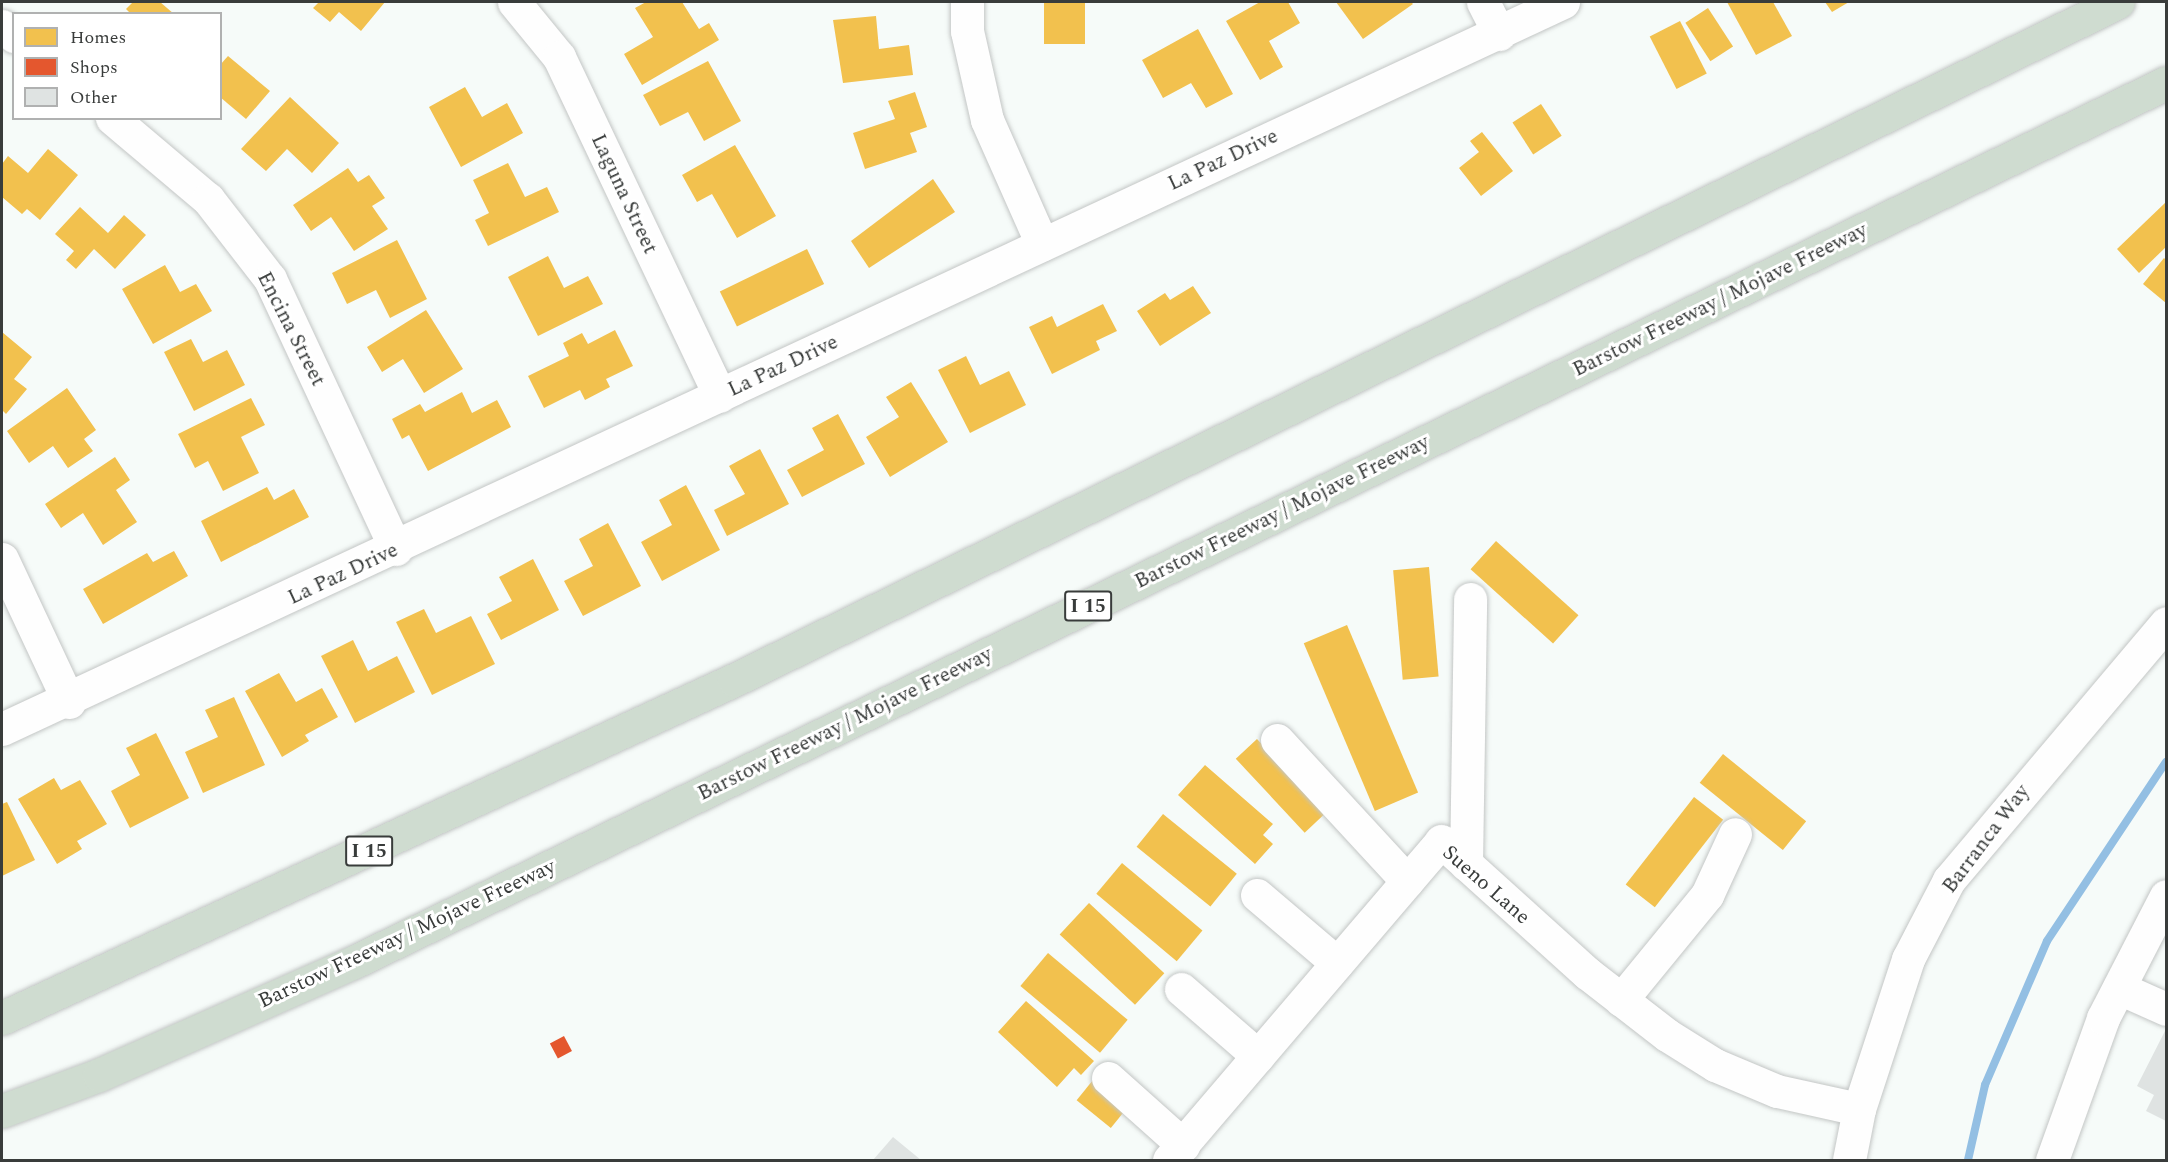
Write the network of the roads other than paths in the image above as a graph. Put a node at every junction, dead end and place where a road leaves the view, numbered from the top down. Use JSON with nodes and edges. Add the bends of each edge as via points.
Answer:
{"nodes":[{"id":1,"x":514,"y":2,"type":"edge"},
{"id":2,"x":967,"y":2,"type":"edge"},
{"id":3,"x":1483,"y":2,"type":"edge"},
{"id":4,"x":1563,"y":2,"type":"edge"},
{"id":5,"x":2118,"y":2,"type":"edge"},
{"id":6,"x":1499,"y":34,"type":"junction"},
{"id":7,"x":2166,"y":83,"type":"edge"},
{"id":8,"x":114,"y":120,"type":"edge"},
{"id":9,"x":1042,"y":244,"type":"junction"},
{"id":10,"x":720,"y":396,"type":"junction"},
{"id":11,"x":396,"y":549,"type":"junction"},
{"id":12,"x":2,"y":559,"type":"edge"},
{"id":13,"x":1470,"y":599,"type":"dead end"},
{"id":14,"x":2166,"y":623,"type":"edge"},
{"id":15,"x":69,"y":702,"type":"junction"},
{"id":16,"x":2,"y":729,"type":"edge"},
{"id":17,"x":1277,"y":740,"type":"dead end"},
{"id":18,"x":1735,"y":834,"type":"dead end"},
{"id":19,"x":1466,"y":864,"type":"junction"},
{"id":20,"x":1407,"y":881,"type":"junction"},
{"id":21,"x":1257,"y":895,"type":"dead end"},
{"id":22,"x":2166,"y":896,"type":"edge"},
{"id":23,"x":1337,"y":963,"type":"junction"},
{"id":24,"x":2119,"y":988,"type":"junction"},
{"id":25,"x":1181,"y":989,"type":"dead end"},
{"id":26,"x":1621,"y":1000,"type":"junction"},
{"id":27,"x":2166,"y":1009,"type":"edge"},
{"id":28,"x":2,"y":1018,"type":"edge"},
{"id":29,"x":1258,"y":1056,"type":"junction"},
{"id":30,"x":1108,"y":1078,"type":"dead end"},
{"id":31,"x":1859,"y":1109,"type":"junction"},
{"id":32,"x":2,"y":1111,"type":"edge"},
{"id":33,"x":1176,"y":1153,"type":"edge"},
{"id":34,"x":1849,"y":1161,"type":"edge"},
{"id":35,"x":2052,"y":1161,"type":"edge"}],
"edges":[{"from":1,"to":10,"type":"street","name":"Laguna Street","via":[[559,57]]},
{"from":2,"to":9,"type":"street","via":[[967,31],[987,120]]},
{"from":3,"to":6,"type":"street"},
{"from":4,"to":6,"type":"street","name":"La Paz Drive"},
{"from":5,"to":28,"type":"highway","number":"I 15","via":[[734,680]]},
{"from":6,"to":9,"type":"street","name":"La Paz Drive"},
{"from":7,"to":32,"type":"highway","name":"Barstow Freeway / Mojave Freeway","number":"I 15","via":[[354,962],[99,1075]]},
{"from":8,"to":11,"type":"street","name":"Encina Street","via":[[208,199],[270,279]]},
{"from":9,"to":10,"type":"street","name":"La Paz Drive"},
{"from":10,"to":11,"type":"street","name":"La Paz Drive"},
{"from":11,"to":15,"type":"street","name":"La Paz Drive"},
{"from":12,"to":15,"type":"street"},
{"from":13,"to":19,"type":"street"},
{"from":14,"to":31,"type":"street","name":"Barranca Way","via":[[1949,880],[1908,959]]},
{"from":15,"to":16,"type":"street","name":"La Paz Drive"},
{"from":17,"to":20,"type":"street"},
{"from":18,"to":26,"type":"street","via":[[1707,895]]},
{"from":19,"to":20,"type":"street","name":"Sueno Lane","via":[[1441,841]]},
{"from":19,"to":26,"type":"street","name":"Sueno Lane"},
{"from":20,"to":23,"type":"street","name":"Sueno Lane"},
{"from":21,"to":23,"type":"street"},
{"from":22,"to":24,"type":"street"},
{"from":23,"to":29,"type":"street","name":"Sueno Lane"},
{"from":24,"to":27,"type":"street"},
{"from":24,"to":35,"type":"street","via":[[2068,1107]]},
{"from":25,"to":29,"type":"street"},
{"from":26,"to":31,"type":"street","name":"Sueno Lane","via":[[1715,1065],[1777,1091]]},
{"from":29,"to":33,"type":"street","name":"Sueno Lane"},
{"from":30,"to":33,"type":"street"},
{"from":31,"to":34,"type":"street","name":"Barranca Way"}]}
